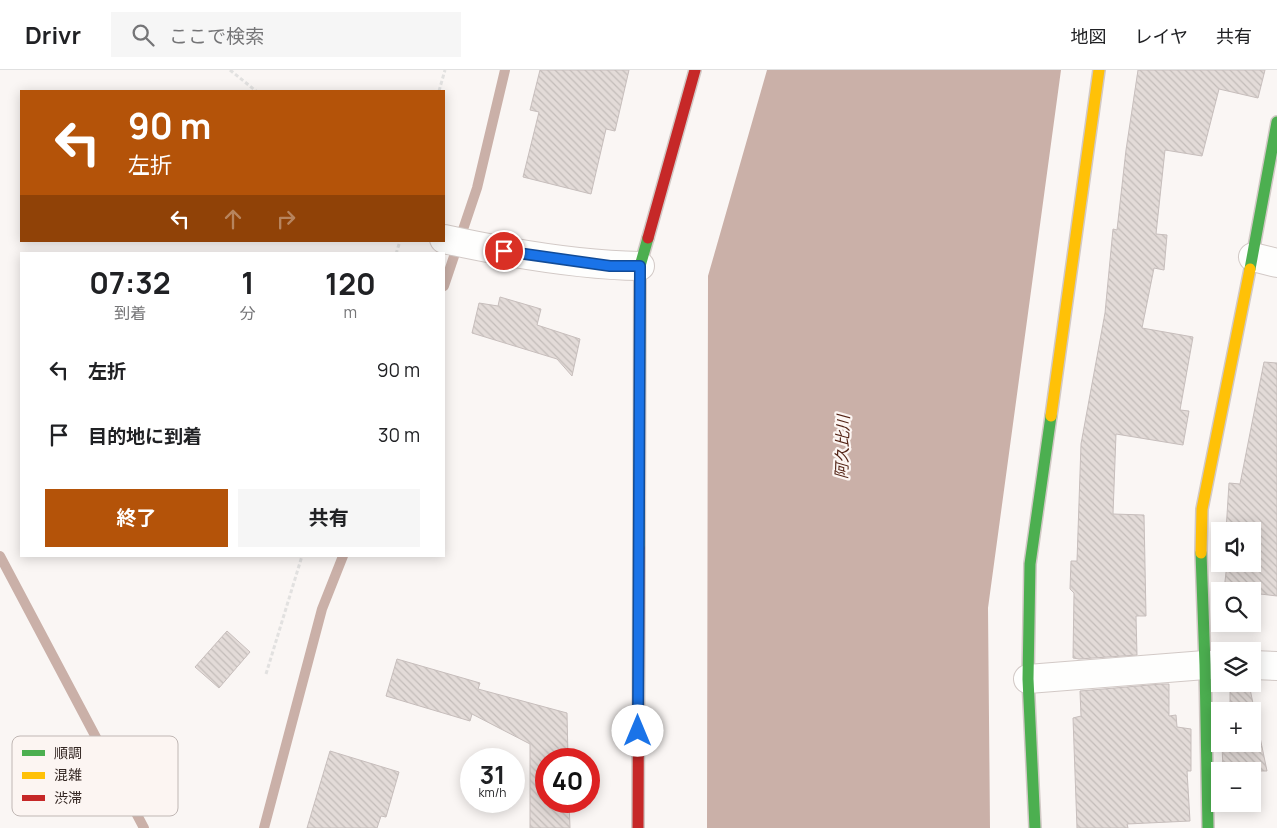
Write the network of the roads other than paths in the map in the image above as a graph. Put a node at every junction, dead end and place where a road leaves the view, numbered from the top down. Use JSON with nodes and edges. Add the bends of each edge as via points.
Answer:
{"nodes":[{"id":1,"x":695,"y":70,"type":"edge"},
{"id":2,"x":1099,"y":70,"type":"edge"},
{"id":3,"x":1277,"y":122,"type":"edge"},
{"id":4,"x":445,"y":239,"type":"edge"},
{"id":5,"x":1265,"y":260,"type":"edge"},
{"id":6,"x":640,"y":266,"type":"junction"},
{"id":7,"x":1211,"y":645,"type":"edge"},
{"id":8,"x":1211,"y":665,"type":"edge"},
{"id":9,"x":1261,"y":665,"type":"edge"},
{"id":10,"x":1277,"y":666,"type":"edge"},
{"id":11,"x":1028,"y":679,"type":"junction"},
{"id":12,"x":1212,"y":692,"type":"edge"},
{"id":13,"x":638,"y":828,"type":"edge"},
{"id":14,"x":1035,"y":828,"type":"edge"},
{"id":15,"x":1208,"y":828,"type":"edge"}],
"edges":[{"from":1,"to":6,"type":"street"},
{"from":2,"to":11,"type":"street","via":[[1030,564]]},
{"from":3,"to":5,"type":"street"},
{"from":4,"to":6,"type":"street","via":[[610,266]]},
{"from":5,"to":7,"type":"street","via":[[1202,509],[1200,535]]},
{"from":6,"to":13,"type":"street"},
{"from":8,"to":11,"type":"street"},
{"from":9,"to":10,"type":"street"},
{"from":11,"to":14,"type":"street"},
{"from":12,"to":15,"type":"street"}]}
